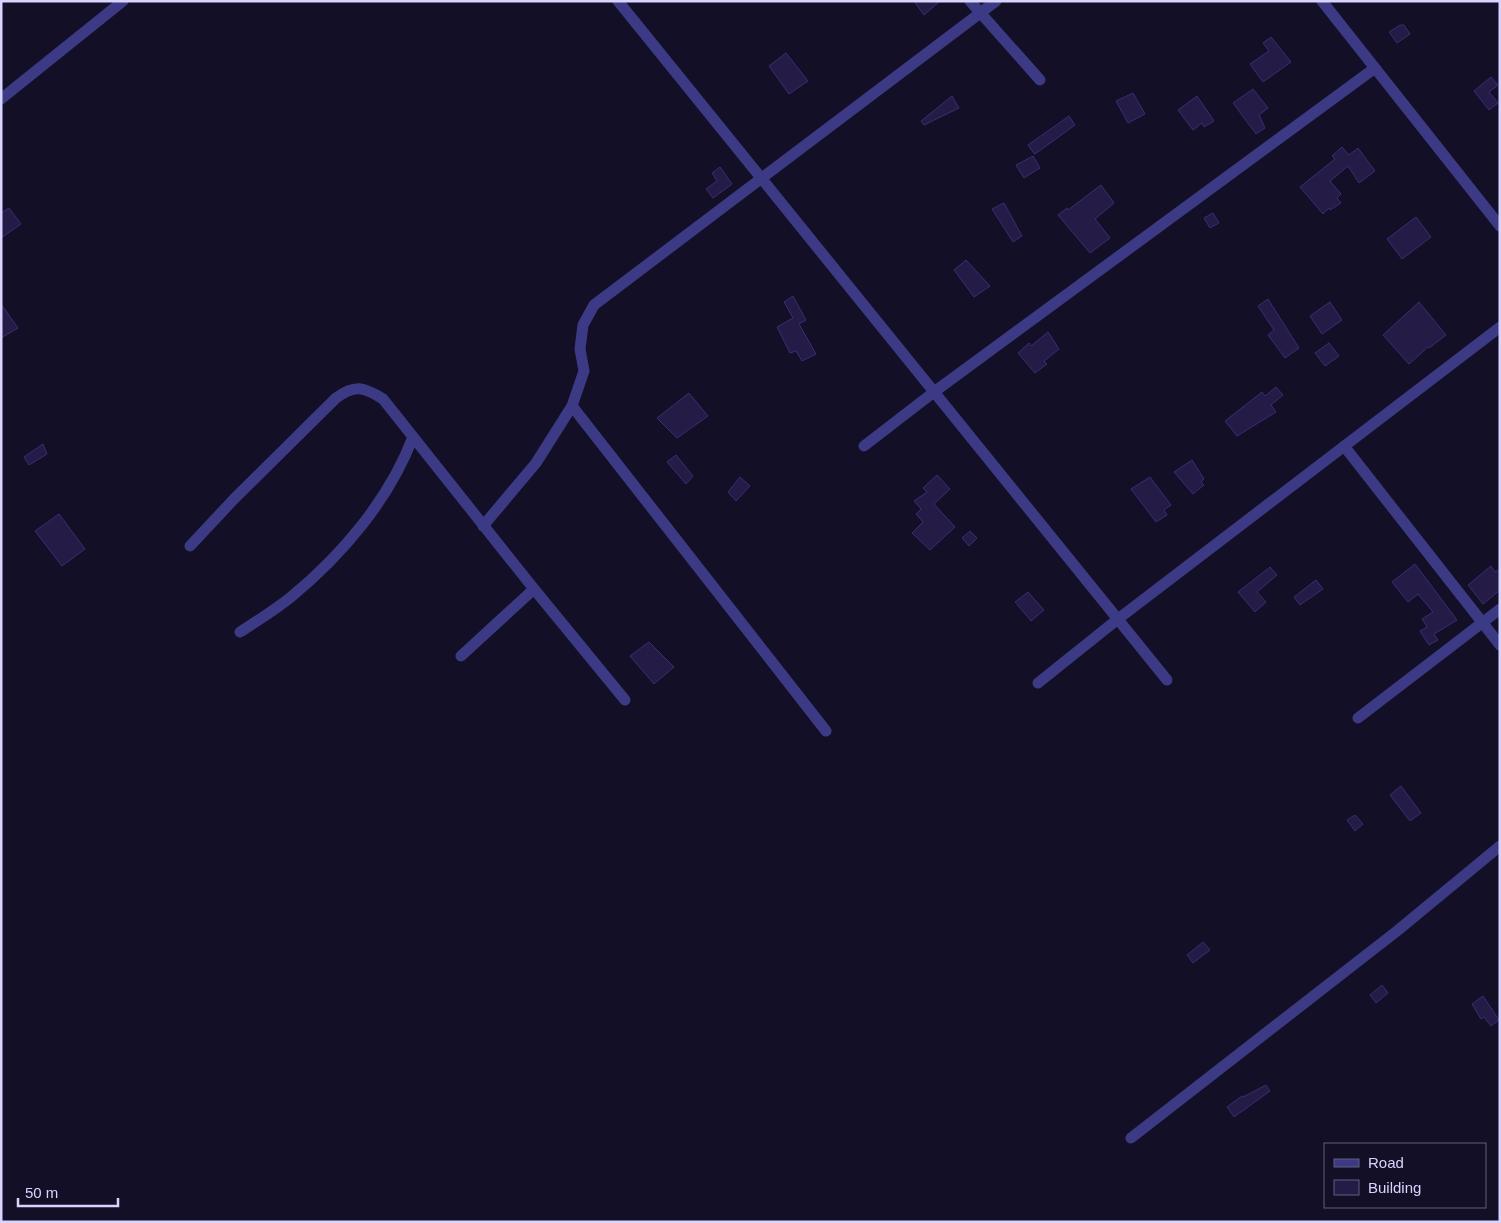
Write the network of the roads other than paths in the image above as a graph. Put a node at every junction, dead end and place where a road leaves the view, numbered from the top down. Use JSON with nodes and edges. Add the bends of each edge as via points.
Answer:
{"nodes":[{"id":1,"x":123,"y":1,"type":"edge"},
{"id":2,"x":618,"y":1,"type":"edge"},
{"id":3,"x":970,"y":1,"type":"edge"},
{"id":4,"x":996,"y":1,"type":"edge"},
{"id":5,"x":1322,"y":1,"type":"edge"},
{"id":6,"x":980,"y":13,"type":"junction"},
{"id":7,"x":1375,"y":68,"type":"junction"},
{"id":8,"x":1040,"y":80,"type":"dead end"},
{"id":9,"x":1,"y":99,"type":"edge"},
{"id":10,"x":761,"y":179,"type":"junction"},
{"id":11,"x":1500,"y":226,"type":"edge"},
{"id":12,"x":1500,"y":326,"type":"edge"},
{"id":13,"x":934,"y":392,"type":"junction"},
{"id":14,"x":572,"y":406,"type":"junction"},
{"id":15,"x":413,"y":437,"type":"junction"},
{"id":16,"x":864,"y":446,"type":"dead end"},
{"id":17,"x":1344,"y":446,"type":"junction"},
{"id":18,"x":483,"y":526,"type":"junction"},
{"id":19,"x":190,"y":546,"type":"dead end"},
{"id":20,"x":534,"y":590,"type":"junction"},
{"id":21,"x":1500,"y":609,"type":"edge"},
{"id":22,"x":1118,"y":619,"type":"junction"},
{"id":23,"x":1483,"y":624,"type":"junction"},
{"id":24,"x":240,"y":632,"type":"dead end"},
{"id":25,"x":1500,"y":645,"type":"edge"},
{"id":26,"x":461,"y":656,"type":"dead end"},
{"id":27,"x":1167,"y":680,"type":"dead end"},
{"id":28,"x":1038,"y":683,"type":"dead end"},
{"id":29,"x":625,"y":700,"type":"dead end"},
{"id":30,"x":1358,"y":718,"type":"dead end"},
{"id":31,"x":826,"y":731,"type":"dead end"},
{"id":32,"x":1500,"y":846,"type":"edge"},
{"id":33,"x":1131,"y":1138,"type":"dead end"}],
"edges":[{"from":1,"to":9,"type":"street"},
{"from":2,"to":10,"type":"street"},
{"from":3,"to":6,"type":"street"},
{"from":4,"to":6,"type":"street"},
{"from":5,"to":7,"type":"street"},
{"from":6,"to":8,"type":"street"},
{"from":6,"to":10,"type":"street"},
{"from":7,"to":11,"type":"street"},
{"from":7,"to":13,"type":"street"},
{"from":10,"to":13,"type":"street"},
{"from":10,"to":14,"type":"street","via":[[594,304],[583,325],[580,349],[584,371]]},
{"from":12,"to":17,"type":"street"},
{"from":13,"to":16,"type":"street"},
{"from":13,"to":22,"type":"street"},
{"from":14,"to":18,"type":"street","via":[[536,463]]},
{"from":14,"to":31,"type":"street"},
{"from":15,"to":18,"type":"street"},
{"from":15,"to":19,"type":"street","via":[[383,399],[369,390],[355,388],[346,391]]},
{"from":15,"to":24,"type":"street","via":[[401,467],[380,501],[332,558],[289,598]]},
{"from":17,"to":22,"type":"street"},
{"from":17,"to":23,"type":"street"},
{"from":18,"to":20,"type":"street"},
{"from":20,"to":26,"type":"street"},
{"from":20,"to":29,"type":"street"},
{"from":21,"to":23,"type":"street"},
{"from":22,"to":27,"type":"street"},
{"from":22,"to":28,"type":"street"},
{"from":23,"to":25,"type":"street"},
{"from":23,"to":30,"type":"street"},
{"from":32,"to":33,"type":"street","via":[[1397,931]]}]}
